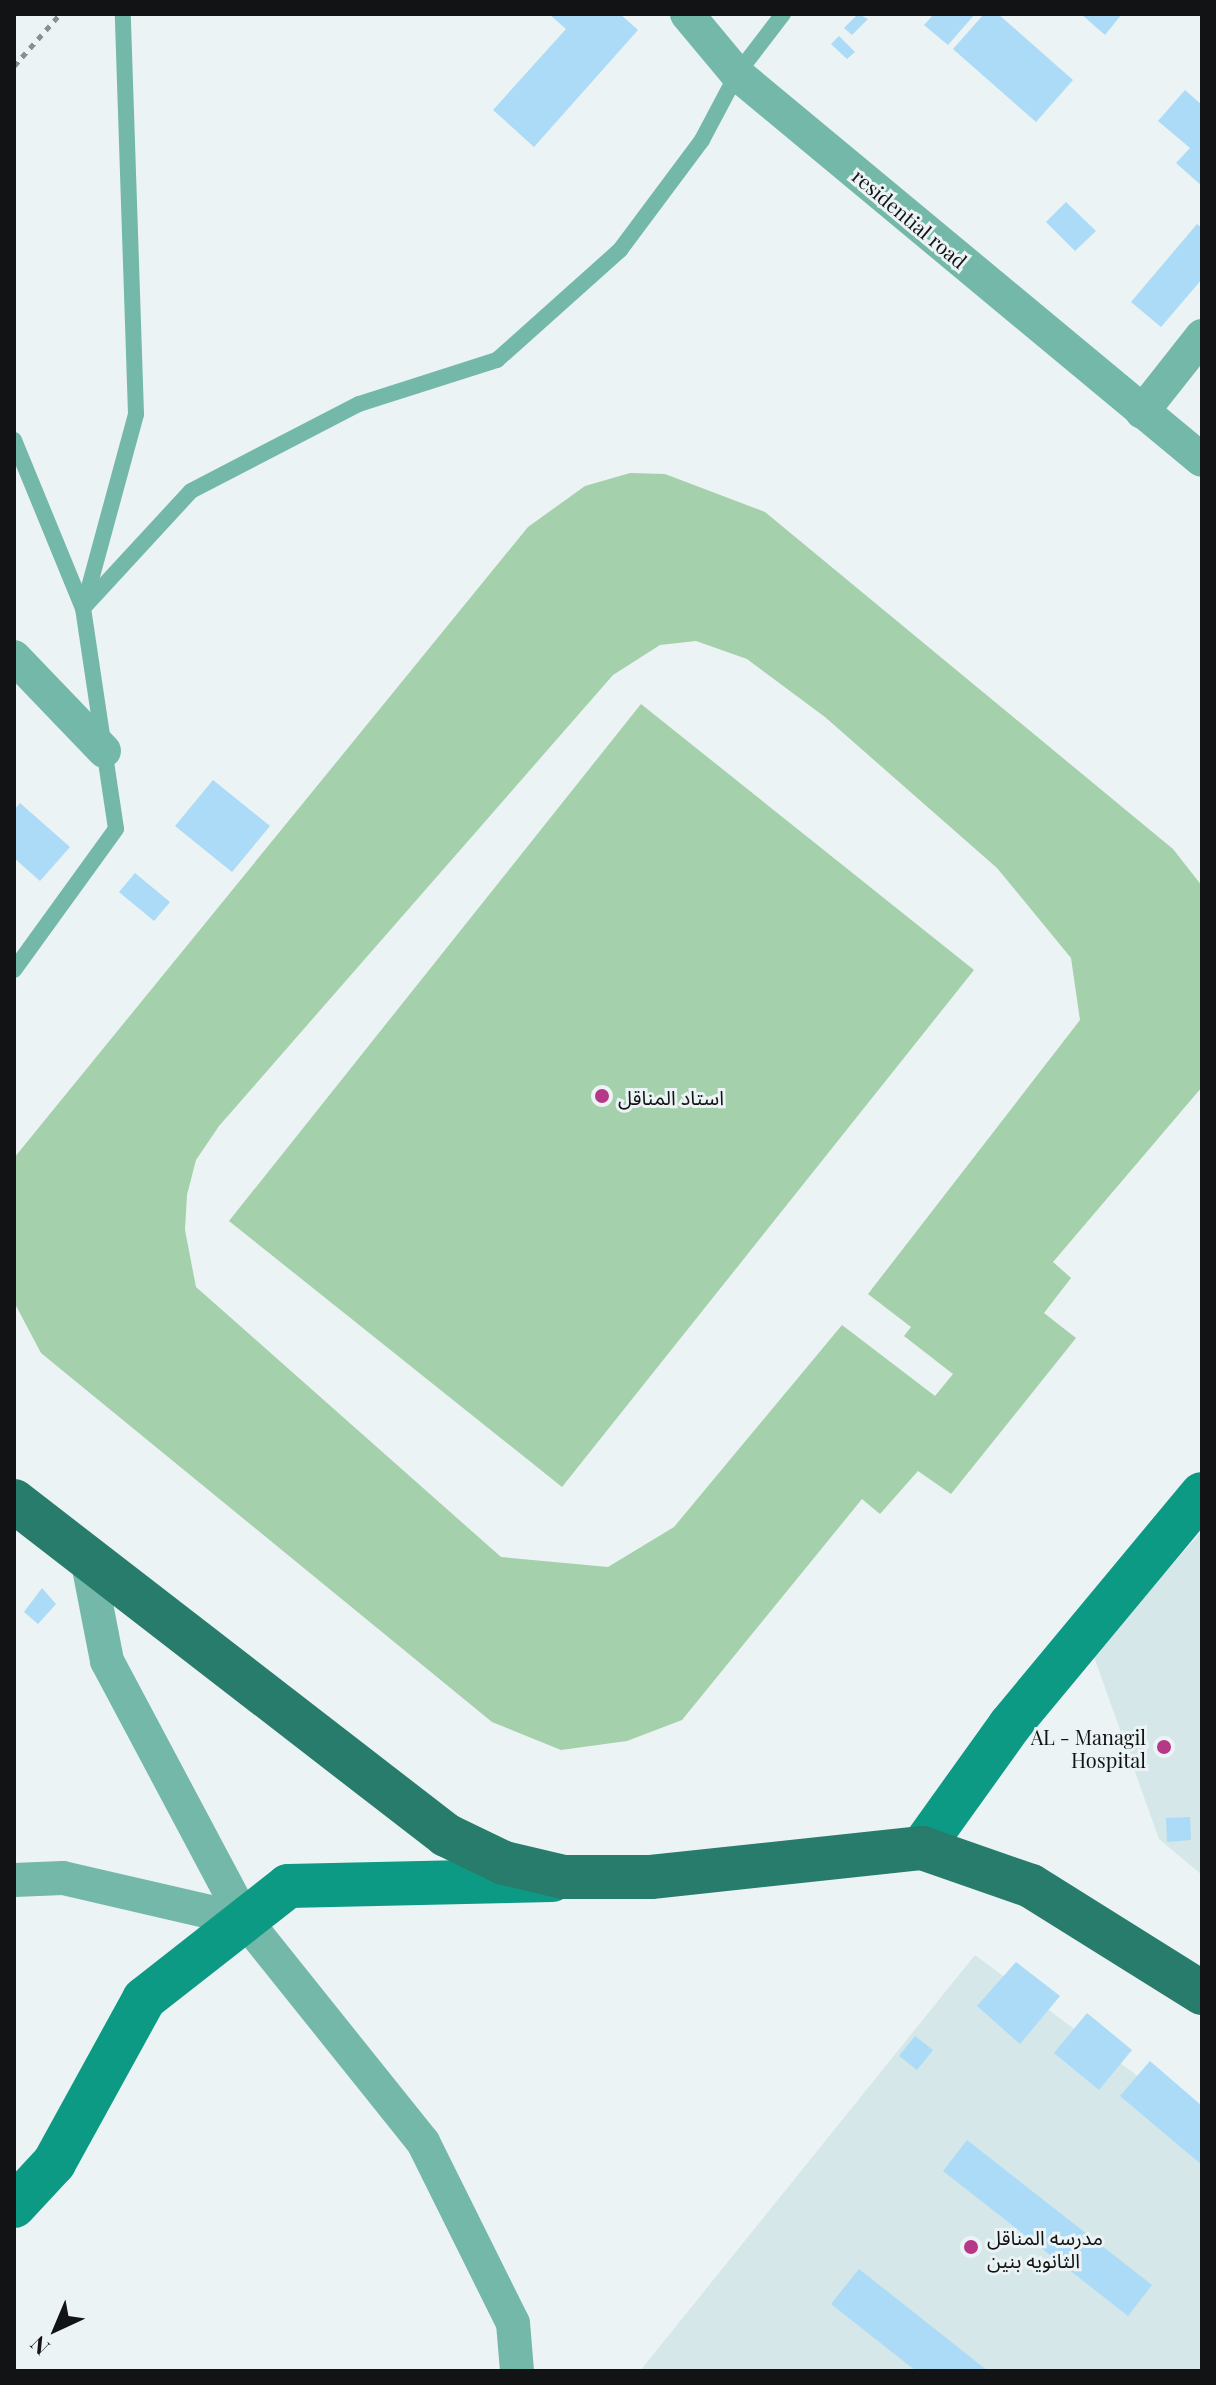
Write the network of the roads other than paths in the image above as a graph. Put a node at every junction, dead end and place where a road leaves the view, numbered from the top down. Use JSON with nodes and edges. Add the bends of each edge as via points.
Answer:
{"nodes":[{"id":1,"x":123,"y":14,"type":"edge"},
{"id":2,"x":687,"y":14,"type":"edge"},
{"id":3,"x":783,"y":14,"type":"edge"},
{"id":4,"x":737,"y":74,"type":"junction"},
{"id":5,"x":1202,"y":336,"type":"edge"},
{"id":6,"x":1142,"y":412,"type":"junction"},
{"id":7,"x":14,"y":440,"type":"edge"},
{"id":8,"x":1202,"y":460,"type":"edge"},
{"id":9,"x":83,"y":608,"type":"junction"},
{"id":10,"x":14,"y":657,"type":"edge"},
{"id":11,"x":104,"y":751,"type":"junction"},
{"id":12,"x":14,"y":970,"type":"edge"},
{"id":13,"x":1202,"y":1494,"type":"edge"},
{"id":14,"x":14,"y":1501,"type":"edge"},
{"id":15,"x":87,"y":1558,"type":"junction"},
{"id":16,"x":922,"y":1848,"type":"junction"},
{"id":17,"x":651,"y":1877,"type":"junction"},
{"id":18,"x":14,"y":1880,"type":"edge"},
{"id":19,"x":245,"y":1920,"type":"junction"},
{"id":20,"x":1202,"y":1993,"type":"edge"},
{"id":21,"x":14,"y":2206,"type":"edge"},
{"id":22,"x":517,"y":2371,"type":"edge"}],
"edges":[{"from":1,"to":9,"type":"lane","via":[[136,414]]},
{"from":2,"to":4,"type":"street","name":"residential road"},
{"from":3,"to":4,"type":"lane"},
{"from":4,"to":6,"type":"street","name":"residential road"},
{"from":4,"to":9,"type":"lane","via":[[702,140],[620,250],[497,360],[359,404],[191,491]]},
{"from":5,"to":6,"type":"street"},
{"from":6,"to":8,"type":"street","name":"residential road"},
{"from":7,"to":9,"type":"lane"},
{"from":9,"to":11,"type":"lane"},
{"from":10,"to":11,"type":"street"},
{"from":11,"to":12,"type":"lane","via":[[116,829]]},
{"from":13,"to":16,"type":"street","via":[[1010,1725]]},
{"from":14,"to":15,"type":"main road"},
{"from":15,"to":17,"type":"main road","via":[[446,1835],[504,1863],[563,1877]]},
{"from":15,"to":19,"type":"street","via":[[107,1661]]},
{"from":16,"to":17,"type":"main road"},
{"from":16,"to":20,"type":"main road","via":[[1031,1886]]},
{"from":17,"to":19,"type":"street","via":[[288,1886]]},
{"from":18,"to":19,"type":"street","via":[[63,1878]]},
{"from":19,"to":21,"type":"street","via":[[144,1999],[54,2163]]},
{"from":19,"to":22,"type":"street","via":[[423,2142],[513,2323]]}]}
